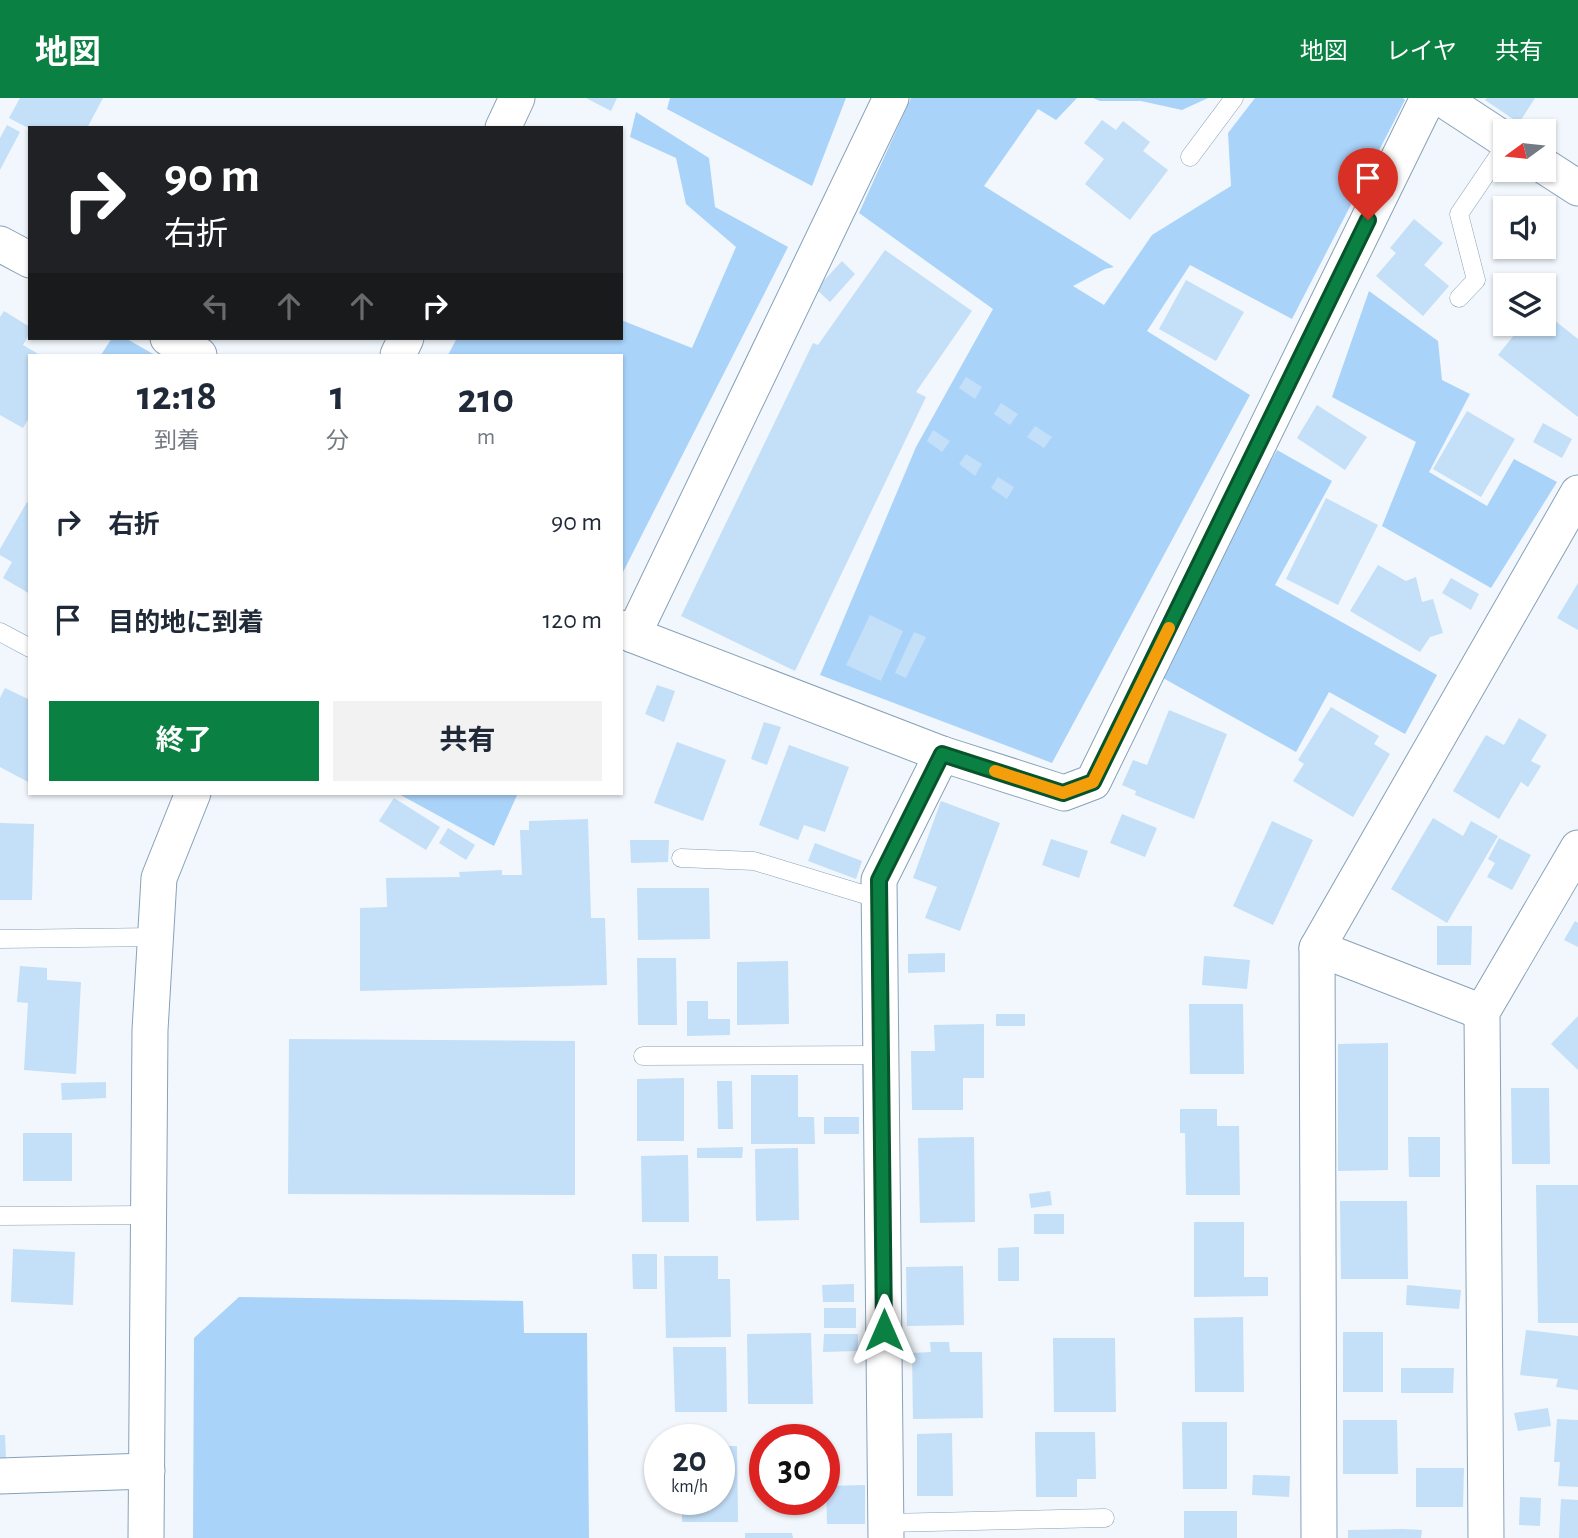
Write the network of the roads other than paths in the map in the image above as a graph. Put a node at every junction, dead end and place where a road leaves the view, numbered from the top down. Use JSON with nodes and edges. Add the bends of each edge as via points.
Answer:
{"nodes":[{"id":1,"x":517,"y":98,"type":"edge"},
{"id":2,"x":891,"y":98,"type":"edge"},
{"id":3,"x":1234,"y":98,"type":"edge"},
{"id":4,"x":1428,"y":98,"type":"edge"},
{"id":5,"x":1441,"y":98,"type":"edge"},
{"id":6,"x":504,"y":126,"type":"edge"},
{"id":7,"x":1493,"y":135,"type":"edge"},
{"id":8,"x":1190,"y":157,"type":"dead end"},
{"id":9,"x":1493,"y":162,"type":"edge"},
{"id":10,"x":1556,"y":174,"type":"edge"},
{"id":11,"x":1578,"y":188,"type":"edge"},
{"id":12,"x":0,"y":244,"type":"edge"},
{"id":13,"x":28,"y":259,"type":"edge"},
{"id":14,"x":1460,"y":299,"type":"dead end"},
{"id":15,"x":172,"y":340,"type":"edge"},
{"id":16,"x":197,"y":354,"type":"edge"},
{"id":17,"x":1578,"y":494,"type":"edge"},
{"id":18,"x":627,"y":631,"type":"edge"},
{"id":19,"x":0,"y":632,"type":"edge"},
{"id":20,"x":28,"y":647,"type":"edge"},
{"id":21,"x":942,"y":754,"type":"junction"},
{"id":22,"x":191,"y":795,"type":"edge"},
{"id":23,"x":1578,"y":848,"type":"edge"},
{"id":24,"x":681,"y":859,"type":"dead end"},
{"id":25,"x":879,"y":899,"type":"junction"},
{"id":26,"x":155,"y":937,"type":"junction"},
{"id":27,"x":0,"y":939,"type":"edge"},
{"id":28,"x":1317,"y":948,"type":"junction"},
{"id":29,"x":1482,"y":1012,"type":"junction"},
{"id":30,"x":881,"y":1055,"type":"junction"},
{"id":31,"x":643,"y":1056,"type":"dead end"},
{"id":32,"x":148,"y":1215,"type":"junction"},
{"id":33,"x":0,"y":1216,"type":"edge"},
{"id":34,"x":147,"y":1471,"type":"junction"},
{"id":35,"x":0,"y":1476,"type":"edge"},
{"id":36,"x":1105,"y":1518,"type":"dead end"},
{"id":37,"x":886,"y":1530,"type":"edge"},
{"id":38,"x":146,"y":1538,"type":"edge"},
{"id":39,"x":1320,"y":1538,"type":"edge"},
{"id":40,"x":1486,"y":1538,"type":"edge"}],
"edges":[{"from":1,"to":6,"type":"street"},
{"from":2,"to":18,"type":"street"},
{"from":3,"to":8,"type":"lane"},
{"from":4,"to":21,"type":"street","via":[[1093,782],[1063,793]]},
{"from":5,"to":7,"type":"street"},
{"from":9,"to":14,"type":"lane","via":[[1459,214],[1476,280]]},
{"from":10,"to":11,"type":"street"},
{"from":12,"to":13,"type":"street"},
{"from":15,"to":16,"type":"street"},
{"from":17,"to":28,"type":"street"},
{"from":18,"to":21,"type":"street"},
{"from":19,"to":20,"type":"lane"},
{"from":21,"to":25,"type":"street","via":[[879,880]]},
{"from":22,"to":26,"type":"street","via":[[159,878]]},
{"from":23,"to":29,"type":"street"},
{"from":24,"to":25,"type":"lane","via":[[754,861]]},
{"from":25,"to":30,"type":"street"},
{"from":26,"to":27,"type":"lane"},
{"from":26,"to":32,"type":"street"},
{"from":28,"to":29,"type":"street"},
{"from":28,"to":39,"type":"street"},
{"from":29,"to":40,"type":"street"},
{"from":30,"to":31,"type":"lane"},
{"from":30,"to":37,"type":"street"},
{"from":32,"to":33,"type":"lane"},
{"from":32,"to":34,"type":"street"},
{"from":34,"to":35,"type":"street"},
{"from":34,"to":38,"type":"street"},
{"from":36,"to":37,"type":"lane"}]}
